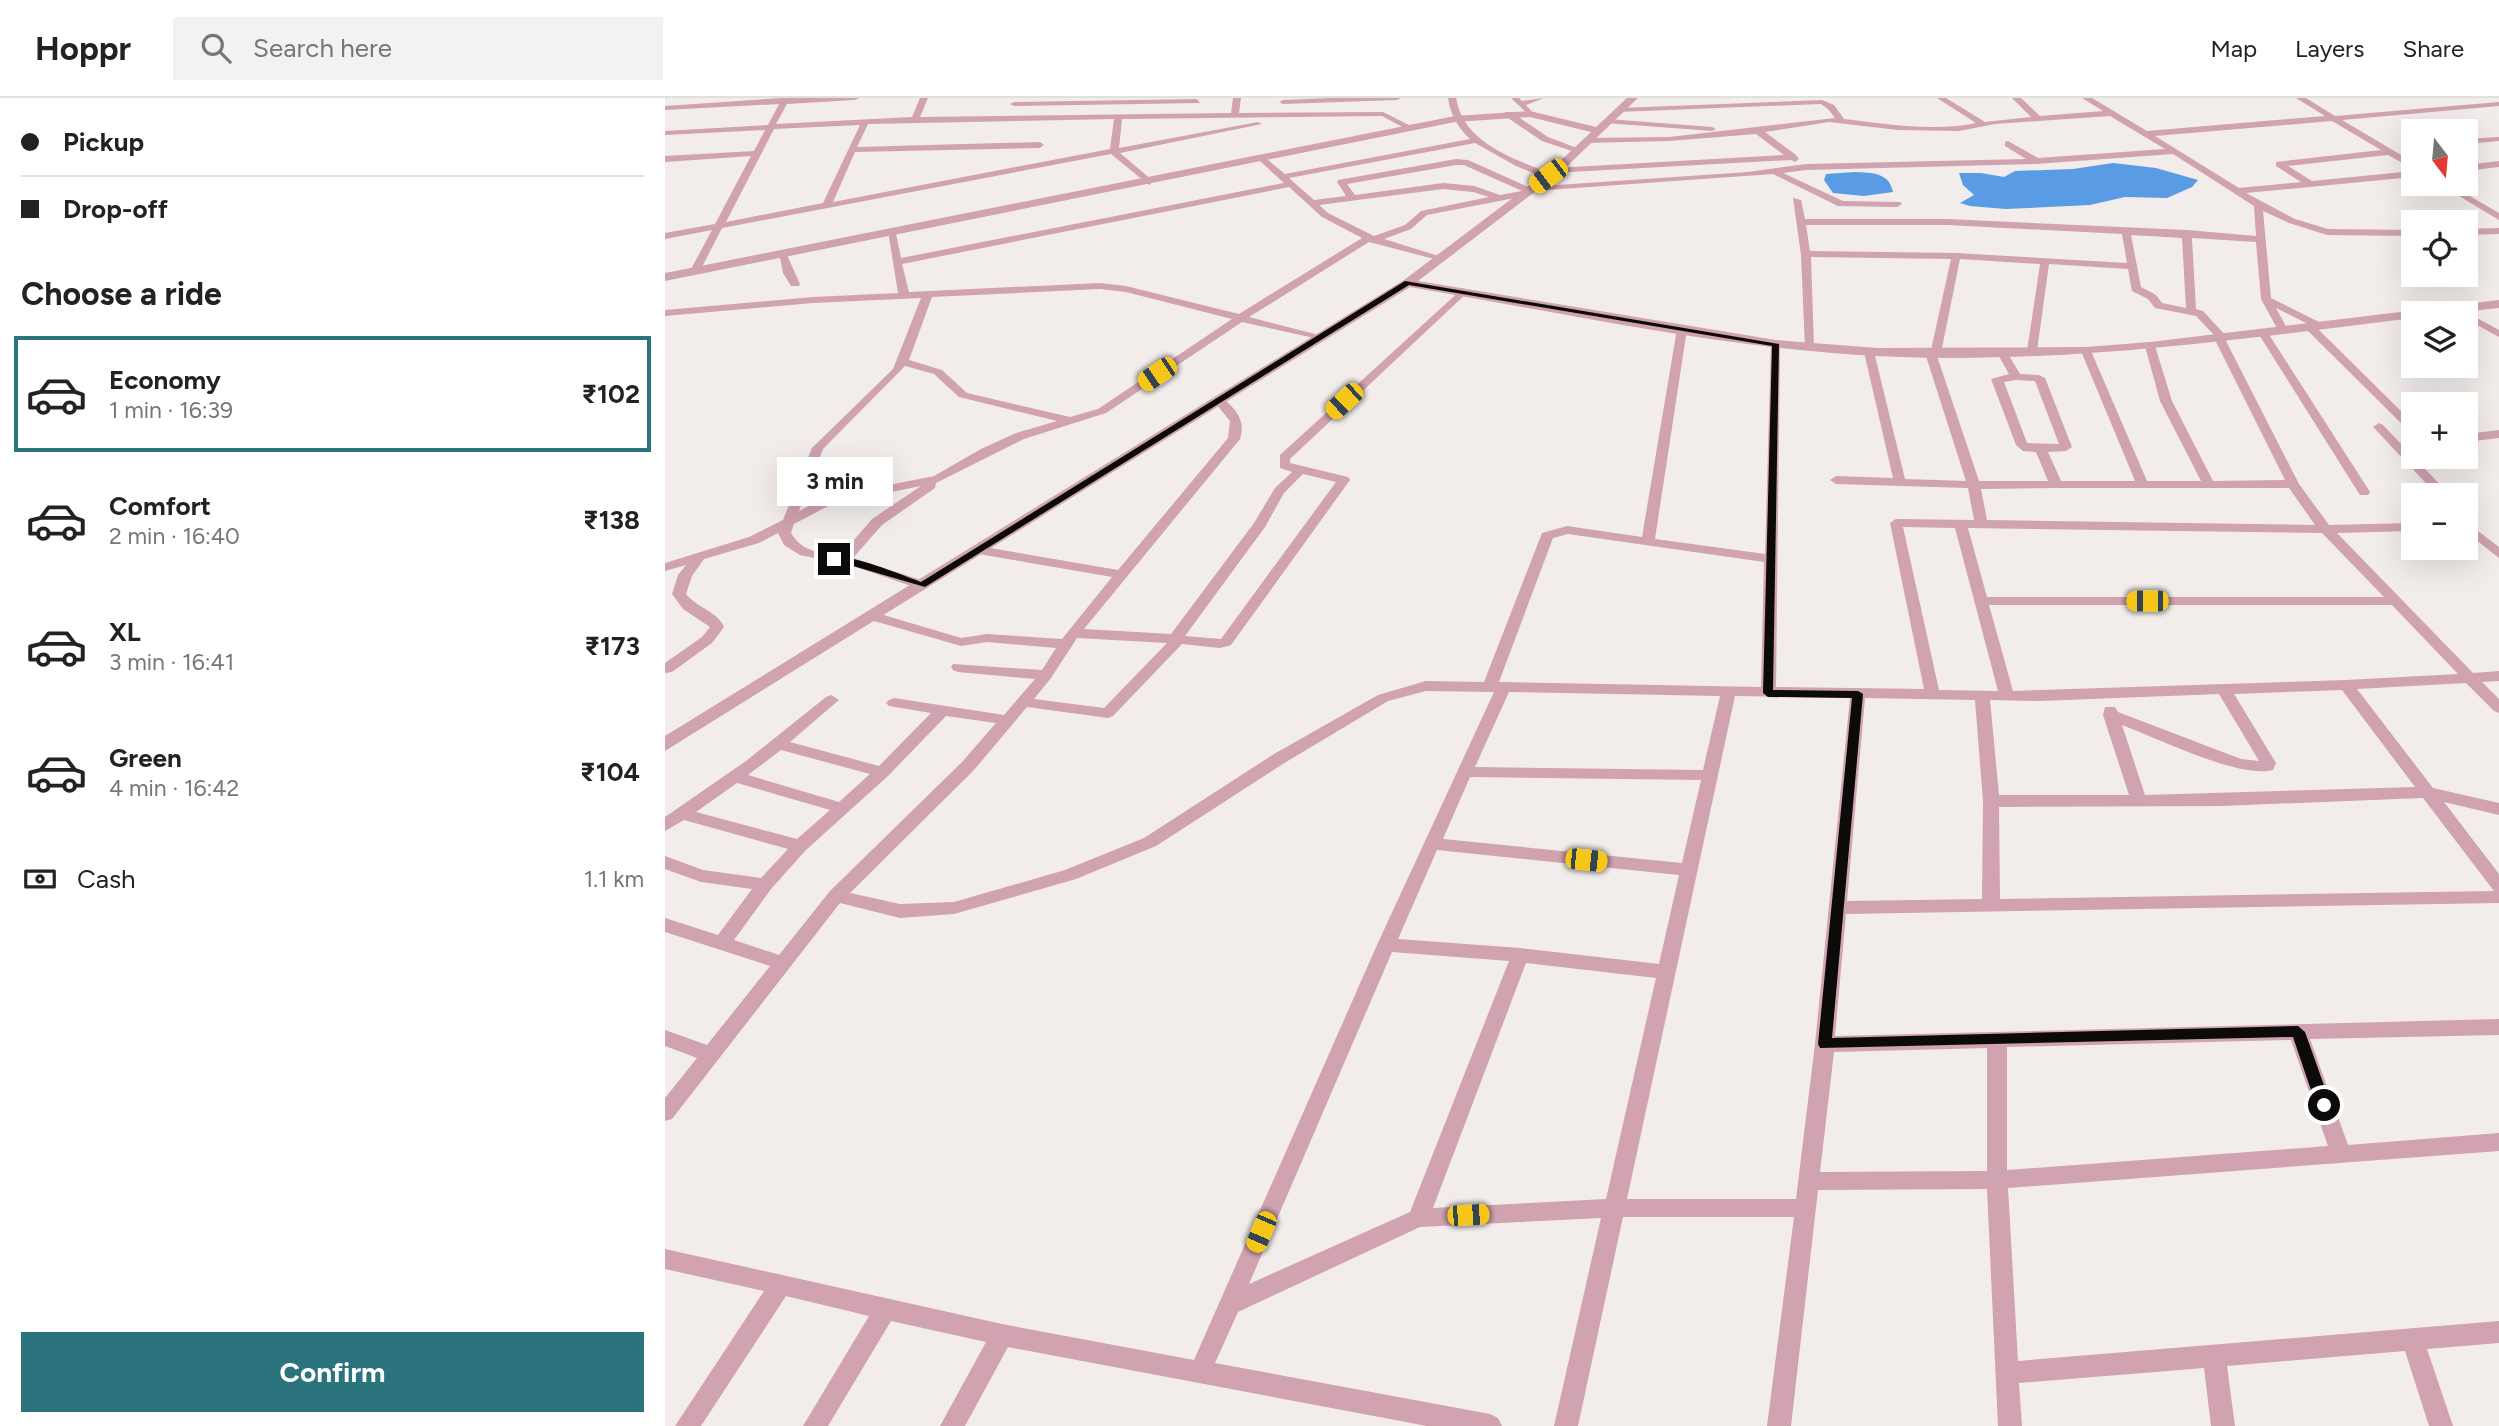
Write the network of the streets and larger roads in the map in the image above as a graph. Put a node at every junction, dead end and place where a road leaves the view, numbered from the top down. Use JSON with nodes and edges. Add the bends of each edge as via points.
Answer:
{"nodes":[{"id":1,"x":855,"y":98,"type":"edge"},
{"id":2,"x":924,"y":98,"type":"edge"},
{"id":3,"x":1237,"y":98,"type":"edge"},
{"id":4,"x":1397,"y":98,"type":"edge"},
{"id":5,"x":1451,"y":98,"type":"edge"},
{"id":6,"x":1540,"y":98,"type":"edge"},
{"id":7,"x":1633,"y":98,"type":"edge"},
{"id":8,"x":1941,"y":98,"type":"edge"},
{"id":9,"x":2016,"y":98,"type":"edge"},
{"id":10,"x":2086,"y":98,"type":"edge"},
{"id":11,"x":2300,"y":98,"type":"edge"},
{"id":12,"x":2468,"y":98,"type":"edge"},
{"id":13,"x":1198,"y":99,"type":"edge"},
{"id":14,"x":785,"y":100,"type":"edge"},
{"id":15,"x":1283,"y":100,"type":"edge"},
{"id":16,"x":1827,"y":100,"type":"edge"},
{"id":17,"x":1517,"y":101,"type":"edge"},
{"id":18,"x":1711,"y":103,"type":"edge"},
{"id":19,"x":1013,"y":104,"type":"dead end"},
{"id":20,"x":2499,"y":104,"type":"edge"},
{"id":21,"x":2482,"y":105,"type":"junction"},
{"id":22,"x":665,"y":108,"type":"edge"},
{"id":23,"x":1620,"y":110,"type":"junction"},
{"id":24,"x":2499,"y":112,"type":"edge"},
{"id":25,"x":2112,"y":113,"type":"junction"},
{"id":26,"x":1508,"y":114,"type":"junction"},
{"id":27,"x":1530,"y":114,"type":"junction"},
{"id":28,"x":1235,"y":116,"type":"junction"},
{"id":29,"x":1284,"y":116,"type":"junction"},
{"id":30,"x":1195,"y":117,"type":"junction"},
{"id":31,"x":1294,"y":117,"type":"junction"},
{"id":32,"x":1720,"y":117,"type":"dead end"},
{"id":33,"x":2332,"y":117,"type":"junction"},
{"id":34,"x":1118,"y":118,"type":"junction"},
{"id":35,"x":915,"y":119,"type":"junction"},
{"id":36,"x":1455,"y":119,"type":"junction"},
{"id":37,"x":2038,"y":119,"type":"junction"},
{"id":38,"x":1608,"y":121,"type":"junction"},
{"id":39,"x":865,"y":122,"type":"junction"},
{"id":40,"x":1842,"y":122,"type":"junction"},
{"id":41,"x":1985,"y":125,"type":"junction"},
{"id":42,"x":771,"y":127,"type":"junction"},
{"id":43,"x":1411,"y":128,"type":"junction"},
{"id":44,"x":1598,"y":131,"type":"junction"},
{"id":45,"x":1758,"y":131,"type":"junction"},
{"id":46,"x":1045,"y":132,"type":"junction"},
{"id":47,"x":665,"y":133,"type":"edge"},
{"id":48,"x":1733,"y":133,"type":"junction"},
{"id":49,"x":2146,"y":134,"type":"junction"},
{"id":50,"x":2499,"y":139,"type":"edge"},
{"id":51,"x":1478,"y":140,"type":"junction"},
{"id":52,"x":1587,"y":141,"type":"junction"},
{"id":53,"x":2478,"y":141,"type":"edge"},
{"id":54,"x":2008,"y":144,"type":"dead end"},
{"id":55,"x":851,"y":150,"type":"junction"},
{"id":56,"x":1578,"y":150,"type":"junction"},
{"id":57,"x":2174,"y":151,"type":"junction"},
{"id":58,"x":1114,"y":152,"type":"junction"},
{"id":59,"x":2391,"y":152,"type":"junction"},
{"id":60,"x":758,"y":153,"type":"junction"},
{"id":61,"x":2359,"y":155,"type":"junction"},
{"id":62,"x":1793,"y":158,"type":"junction"},
{"id":63,"x":2401,"y":158,"type":"edge"},
{"id":64,"x":1263,"y":159,"type":"junction"},
{"id":65,"x":671,"y":162,"type":"edge"},
{"id":66,"x":2036,"y":162,"type":"junction"},
{"id":67,"x":2371,"y":162,"type":"dead end"},
{"id":68,"x":2499,"y":164,"type":"edge"},
{"id":69,"x":2486,"y":165,"type":"junction"},
{"id":70,"x":2478,"y":166,"type":"edge"},
{"id":71,"x":1031,"y":167,"type":"junction"},
{"id":72,"x":1805,"y":167,"type":"junction"},
{"id":73,"x":2382,"y":169,"type":"dead end"},
{"id":74,"x":1774,"y":172,"type":"junction"},
{"id":75,"x":1551,"y":174,"type":"junction"},
{"id":76,"x":2401,"y":175,"type":"edge"},
{"id":77,"x":2499,"y":175,"type":"edge"},
{"id":78,"x":2394,"y":176,"type":"junction"},
{"id":79,"x":1286,"y":180,"type":"junction"},
{"id":80,"x":1149,"y":182,"type":"junction"},
{"id":81,"x":2310,"y":184,"type":"junction"},
{"id":82,"x":1529,"y":191,"type":"junction"},
{"id":83,"x":2236,"y":191,"type":"junction"},
{"id":84,"x":2463,"y":196,"type":"edge"},
{"id":85,"x":1352,"y":197,"type":"junction"},
{"id":86,"x":1500,"y":198,"type":"junction"},
{"id":87,"x":1796,"y":200,"type":"dead end"},
{"id":88,"x":1311,"y":203,"type":"junction"},
{"id":89,"x":1897,"y":204,"type":"dead end"},
{"id":90,"x":2258,"y":205,"type":"junction"},
{"id":91,"x":826,"y":206,"type":"junction"},
{"id":92,"x":2499,"y":217,"type":"edge"},
{"id":93,"x":1802,"y":222,"type":"junction"},
{"id":94,"x":717,"y":226,"type":"junction"},
{"id":95,"x":2126,"y":231,"type":"junction"},
{"id":96,"x":2499,"y":231,"type":"edge"},
{"id":97,"x":2478,"y":232,"type":"edge"},
{"id":98,"x":891,"y":233,"type":"junction"},
{"id":99,"x":2187,"y":233,"type":"junction"},
{"id":100,"x":2401,"y":233,"type":"edge"},
{"id":101,"x":665,"y":236,"type":"edge"},
{"id":102,"x":1371,"y":239,"type":"junction"},
{"id":103,"x":2261,"y":239,"type":"junction"},
{"id":104,"x":1805,"y":254,"type":"junction"},
{"id":105,"x":782,"y":255,"type":"junction"},
{"id":106,"x":1956,"y":256,"type":"junction"},
{"id":107,"x":1439,"y":259,"type":"junction"},
{"id":108,"x":2045,"y":261,"type":"junction"},
{"id":109,"x":897,"y":262,"type":"junction"},
{"id":110,"x":2131,"y":266,"type":"junction"},
{"id":111,"x":695,"y":271,"type":"junction"},
{"id":112,"x":665,"y":277,"type":"edge"},
{"id":113,"x":1408,"y":283,"type":"junction"},
{"id":114,"x":795,"y":284,"type":"dead end"},
{"id":115,"x":1463,"y":291,"type":"junction"},
{"id":116,"x":928,"y":294,"type":"junction"},
{"id":117,"x":904,"y":295,"type":"junction"},
{"id":118,"x":2266,"y":299,"type":"junction"},
{"id":119,"x":2499,"y":304,"type":"edge"},
{"id":120,"x":2478,"y":309,"type":"edge"},
{"id":121,"x":2191,"y":311,"type":"junction"},
{"id":122,"x":665,"y":313,"type":"edge"},
{"id":123,"x":2401,"y":315,"type":"edge"},
{"id":124,"x":1240,"y":318,"type":"junction"},
{"id":125,"x":2478,"y":322,"type":"edge"},
{"id":126,"x":2315,"y":326,"type":"junction"},
{"id":127,"x":1682,"y":329,"type":"junction"},
{"id":128,"x":2283,"y":330,"type":"junction"},
{"id":129,"x":2263,"y":333,"type":"junction"},
{"id":130,"x":2499,"y":334,"type":"edge"},
{"id":131,"x":1319,"y":338,"type":"junction"},
{"id":132,"x":2221,"y":338,"type":"junction"},
{"id":133,"x":1776,"y":344,"type":"junction"},
{"id":134,"x":1809,"y":346,"type":"junction"},
{"id":135,"x":2150,"y":346,"type":"junction"},
{"id":136,"x":2001,"y":351,"type":"junction"},
{"id":137,"x":2032,"y":351,"type":"junction"},
{"id":138,"x":2086,"y":351,"type":"junction"},
{"id":139,"x":1869,"y":352,"type":"junction"},
{"id":140,"x":1933,"y":353,"type":"junction"},
{"id":141,"x":902,"y":362,"type":"junction"},
{"id":142,"x":2016,"y":377,"type":"junction"},
{"id":143,"x":1219,"y":400,"type":"junction"},
{"id":144,"x":2401,"y":416,"type":"edge"},
{"id":145,"x":1070,"y":420,"type":"junction"},
{"id":146,"x":2379,"y":427,"type":"dead end"},
{"id":147,"x":2498,"y":435,"type":"edge"},
{"id":148,"x":2478,"y":437,"type":"edge"},
{"id":149,"x":2041,"y":449,"type":"junction"},
{"id":150,"x":1300,"y":470,"type":"junction"},
{"id":151,"x":938,"y":480,"type":"junction"},
{"id":152,"x":1836,"y":480,"type":"dead end"},
{"id":153,"x":1900,"y":482,"type":"junction"},
{"id":154,"x":2433,"y":483,"type":"edge"},
{"id":155,"x":2293,"y":484,"type":"junction"},
{"id":156,"x":1974,"y":485,"type":"junction"},
{"id":157,"x":2056,"y":485,"type":"junction"},
{"id":158,"x":2143,"y":485,"type":"junction"},
{"id":159,"x":2209,"y":485,"type":"junction"},
{"id":160,"x":2364,"y":492,"type":"dead end"},
{"id":161,"x":785,"y":523,"type":"junction"},
{"id":162,"x":1960,"y":523,"type":"junction"},
{"id":163,"x":1981,"y":523,"type":"junction"},
{"id":164,"x":2401,"y":527,"type":"edge"},
{"id":165,"x":2325,"y":529,"type":"junction"},
{"id":166,"x":2478,"y":535,"type":"edge"},
{"id":167,"x":1648,"y":540,"type":"junction"},
{"id":168,"x":979,"y":550,"type":"junction"},
{"id":169,"x":2499,"y":554,"type":"edge"},
{"id":170,"x":699,"y":557,"type":"junction"},
{"id":171,"x":1770,"y":559,"type":"junction"},
{"id":172,"x":844,"y":560,"type":"junction"},
{"id":173,"x":665,"y":567,"type":"edge"},
{"id":174,"x":1122,"y":575,"type":"junction"},
{"id":175,"x":922,"y":585,"type":"junction"},
{"id":176,"x":1982,"y":601,"type":"junction"},
{"id":177,"x":2396,"y":601,"type":"junction"},
{"id":178,"x":872,"y":616,"type":"junction"},
{"id":179,"x":1070,"y":638,"type":"junction"},
{"id":180,"x":1177,"y":639,"type":"junction"},
{"id":181,"x":958,"y":667,"type":"dead end"},
{"id":182,"x":667,"y":669,"type":"edge"},
{"id":183,"x":1046,"y":675,"type":"junction"},
{"id":184,"x":2499,"y":676,"type":"edge"},
{"id":185,"x":2471,"y":679,"type":"junction"},
{"id":186,"x":2346,"y":685,"type":"junction"},
{"id":187,"x":1496,"y":688,"type":"junction"},
{"id":188,"x":2224,"y":690,"type":"junction"},
{"id":189,"x":1728,"y":693,"type":"junction"},
{"id":190,"x":1768,"y":693,"type":"junction"},
{"id":191,"x":1858,"y":694,"type":"junction"},
{"id":192,"x":2105,"y":694,"type":"junction"},
{"id":193,"x":1933,"y":695,"type":"junction"},
{"id":194,"x":1982,"y":696,"type":"junction"},
{"id":195,"x":2007,"y":696,"type":"junction"},
{"id":196,"x":831,"y":700,"type":"dead end"},
{"id":197,"x":1023,"y":702,"type":"junction"},
{"id":198,"x":894,"y":703,"type":"dead end"},
{"id":199,"x":2499,"y":708,"type":"edge"},
{"id":200,"x":942,"y":711,"type":"junction"},
{"id":201,"x":2111,"y":715,"type":"junction"},
{"id":202,"x":1007,"y":720,"type":"junction"},
{"id":203,"x":779,"y":744,"type":"junction"},
{"id":204,"x":665,"y":745,"type":"edge"},
{"id":205,"x":882,"y":772,"type":"junction"},
{"id":206,"x":1465,"y":772,"type":"junction"},
{"id":207,"x":1710,"y":775,"type":"junction"},
{"id":208,"x":735,"y":777,"type":"junction"},
{"id":209,"x":2426,"y":792,"type":"junction"},
{"id":210,"x":2139,"y":801,"type":"junction"},
{"id":211,"x":1991,"y":802,"type":"junction"},
{"id":212,"x":842,"y":808,"type":"junction"},
{"id":213,"x":2499,"y":809,"type":"edge"},
{"id":214,"x":683,"y":814,"type":"junction"},
{"id":215,"x":665,"y":825,"type":"edge"},
{"id":216,"x":1432,"y":844,"type":"junction"},
{"id":217,"x":800,"y":846,"type":"junction"},
{"id":218,"x":665,"y":862,"type":"edge"},
{"id":219,"x":1689,"y":870,"type":"junction"},
{"id":220,"x":765,"y":885,"type":"junction"},
{"id":221,"x":2499,"y":886,"type":"edge"},
{"id":222,"x":836,"y":896,"type":"junction"},
{"id":223,"x":2499,"y":897,"type":"edge"},
{"id":224,"x":1991,"y":907,"type":"junction"},
{"id":225,"x":1839,"y":908,"type":"junction"},
{"id":226,"x":665,"y":925,"type":"edge"},
{"id":227,"x":722,"y":943,"type":"junction"},
{"id":228,"x":1386,"y":944,"type":"junction"},
{"id":229,"x":1520,"y":955,"type":"junction"},
{"id":230,"x":783,"y":963,"type":"junction"},
{"id":231,"x":1667,"y":972,"type":"junction"},
{"id":232,"x":2499,"y":1027,"type":"edge"},
{"id":233,"x":2298,"y":1032,"type":"junction"},
{"id":234,"x":665,"y":1038,"type":"edge"},
{"id":235,"x":1997,"y":1040,"type":"junction"},
{"id":236,"x":1825,"y":1044,"type":"junction"},
{"id":237,"x":711,"y":1055,"type":"junction"},
{"id":238,"x":665,"y":1113,"type":"edge"},
{"id":239,"x":2499,"y":1142,"type":"edge"},
{"id":240,"x":2341,"y":1154,"type":"junction"},
{"id":241,"x":1997,"y":1180,"type":"junction"},
{"id":242,"x":1809,"y":1181,"type":"junction"},
{"id":243,"x":1615,"y":1208,"type":"junction"},
{"id":244,"x":1806,"y":1208,"type":"junction"},
{"id":245,"x":1418,"y":1218,"type":"junction"},
{"id":246,"x":669,"y":1266,"type":"edge"},
{"id":247,"x":780,"y":1286,"type":"junction"},
{"id":248,"x":1230,"y":1304,"type":"junction"},
{"id":249,"x":885,"y":1310,"type":"junction"},
{"id":250,"x":2499,"y":1332,"type":"edge"},
{"id":251,"x":1002,"y":1335,"type":"junction"},
{"id":252,"x":2412,"y":1339,"type":"junction"},
{"id":253,"x":2214,"y":1356,"type":"junction"},
{"id":254,"x":1200,"y":1372,"type":"junction"},
{"id":255,"x":2009,"y":1373,"type":"junction"},
{"id":256,"x":687,"y":1426,"type":"edge"},
{"id":257,"x":815,"y":1426,"type":"edge"},
{"id":258,"x":952,"y":1426,"type":"edge"},
{"id":259,"x":1490,"y":1426,"type":"edge"},
{"id":260,"x":1566,"y":1426,"type":"edge"},
{"id":261,"x":1779,"y":1426,"type":"edge"},
{"id":262,"x":2010,"y":1426,"type":"edge"},
{"id":263,"x":2223,"y":1426,"type":"edge"},
{"id":264,"x":2441,"y":1426,"type":"edge"}],
"edges":[{"from":1,"to":14,"type":"street"},
{"from":2,"to":35,"type":"street"},
{"from":3,"to":28,"type":"street"},
{"from":4,"to":15,"type":"street"},
{"from":5,"to":36,"type":"street"},
{"from":6,"to":17,"type":"street"},
{"from":7,"to":23,"type":"street"},
{"from":8,"to":41,"type":"street"},
{"from":9,"to":37,"type":"street"},
{"from":10,"to":25,"type":"street"},
{"from":11,"to":33,"type":"street"},
{"from":12,"to":21,"type":"street"},
{"from":13,"to":19,"type":"street"},
{"from":13,"to":30,"type":"street"},
{"from":14,"to":22,"type":"street"},
{"from":14,"to":42,"type":"street"},
{"from":15,"to":29,"type":"street"},
{"from":16,"to":18,"type":"street"},
{"from":16,"to":40,"type":"street"},
{"from":17,"to":27,"type":"street"},
{"from":18,"to":23,"type":"street"},
{"from":18,"to":32,"type":"street"},
{"from":20,"to":21,"type":"street"},
{"from":21,"to":24,"type":"street"},
{"from":21,"to":33,"type":"street"},
{"from":23,"to":38,"type":"street"},
{"from":25,"to":37,"type":"street"},
{"from":25,"to":49,"type":"street"},
{"from":26,"to":27,"type":"street"},
{"from":26,"to":36,"type":"street"},
{"from":26,"to":56,"type":"street","via":[[1545,139]]},
{"from":27,"to":44,"type":"street"},
{"from":28,"to":29,"type":"street"},
{"from":28,"to":30,"type":"street"},
{"from":29,"to":31,"type":"street"},
{"from":30,"to":34,"type":"street"},
{"from":31,"to":43,"type":"street","via":[[1387,114]]},
{"from":31,"to":58,"type":"street"},
{"from":33,"to":49,"type":"street"},
{"from":33,"to":59,"type":"street"},
{"from":34,"to":46,"type":"street"},
{"from":34,"to":58,"type":"street"},
{"from":35,"to":39,"type":"street"},
{"from":35,"to":46,"type":"street"},
{"from":36,"to":43,"type":"street"},
{"from":36,"to":51,"type":"street"},
{"from":37,"to":41,"type":"street"},
{"from":38,"to":44,"type":"street"},
{"from":38,"to":48,"type":"street","via":[[1729,128]]},
{"from":39,"to":42,"type":"street"},
{"from":39,"to":55,"type":"street"},
{"from":40,"to":41,"type":"street","via":[[1921,129]]},
{"from":40,"to":45,"type":"street","via":[[1824,120]]},
{"from":42,"to":47,"type":"street"},
{"from":42,"to":60,"type":"street"},
{"from":43,"to":64,"type":"street"},
{"from":44,"to":52,"type":"street"},
{"from":45,"to":48,"type":"street"},
{"from":45,"to":62,"type":"street"},
{"from":46,"to":55,"type":"street"},
{"from":46,"to":71,"type":"street"},
{"from":48,"to":52,"type":"street"},
{"from":49,"to":57,"type":"street"},
{"from":50,"to":53,"type":"street"},
{"from":51,"to":75,"type":"street"},
{"from":51,"to":79,"type":"street"},
{"from":52,"to":56,"type":"street"},
{"from":54,"to":66,"type":"street"},
{"from":55,"to":91,"type":"street"},
{"from":56,"to":75,"type":"street"},
{"from":57,"to":66,"type":"street"},
{"from":57,"to":83,"type":"street"},
{"from":58,"to":71,"type":"street"},
{"from":58,"to":80,"type":"street"},
{"from":59,"to":61,"type":"street"},
{"from":59,"to":63,"type":"street"},
{"from":60,"to":65,"type":"street"},
{"from":60,"to":94,"type":"street"},
{"from":61,"to":67,"type":"street"},
{"from":61,"to":81,"type":"street","via":[[2279,164]]},
{"from":62,"to":72,"type":"street"},
{"from":62,"to":75,"type":"street"},
{"from":64,"to":79,"type":"street"},
{"from":64,"to":80,"type":"street"},
{"from":66,"to":72,"type":"street"},
{"from":68,"to":69,"type":"street"},
{"from":69,"to":70,"type":"street"},
{"from":69,"to":77,"type":"street"},
{"from":71,"to":91,"type":"street"},
{"from":72,"to":74,"type":"street"},
{"from":73,"to":78,"type":"street"},
{"from":74,"to":82,"type":"street"},
{"from":74,"to":89,"type":"street","via":[[1841,204]]},
{"from":75,"to":82,"type":"street"},
{"from":76,"to":78,"type":"street"},
{"from":78,"to":81,"type":"street"},
{"from":79,"to":88,"type":"street"},
{"from":79,"to":109,"type":"street"},
{"from":80,"to":98,"type":"street"},
{"from":81,"to":83,"type":"street"},
{"from":82,"to":85,"type":"street","via":[[1456,162],[1340,183]]},
{"from":82,"to":86,"type":"street"},
{"from":82,"to":107,"type":"street"},
{"from":83,"to":90,"type":"street"},
{"from":84,"to":92,"type":"street"},
{"from":85,"to":86,"type":"street","via":[[1451,186]]},
{"from":85,"to":88,"type":"street"},
{"from":86,"to":102,"type":"street","via":[[1424,213],[1408,227]]},
{"from":87,"to":93,"type":"street"},
{"from":88,"to":102,"type":"street"},
{"from":90,"to":100,"type":"street","via":[[2327,232]]},
{"from":90,"to":103,"type":"street"},
{"from":91,"to":94,"type":"street"},
{"from":93,"to":95,"type":"street","via":[[1914,221]]},
{"from":93,"to":104,"type":"street"},
{"from":94,"to":101,"type":"street"},
{"from":94,"to":111,"type":"street"},
{"from":95,"to":99,"type":"street"},
{"from":95,"to":110,"type":"street"},
{"from":96,"to":97,"type":"street"},
{"from":98,"to":105,"type":"street"},
{"from":98,"to":109,"type":"street"},
{"from":99,"to":103,"type":"street"},
{"from":99,"to":121,"type":"street"},
{"from":102,"to":107,"type":"street"},
{"from":102,"to":124,"type":"street"},
{"from":103,"to":118,"type":"street"},
{"from":104,"to":106,"type":"street"},
{"from":104,"to":134,"type":"street"},
{"from":105,"to":111,"type":"street"},
{"from":105,"to":114,"type":"street"},
{"from":106,"to":108,"type":"street"},
{"from":106,"to":140,"type":"street"},
{"from":107,"to":113,"type":"street"},
{"from":108,"to":110,"type":"street"},
{"from":108,"to":137,"type":"street"},
{"from":109,"to":117,"type":"street"},
{"from":110,"to":121,"type":"street","via":[[2137,290],[2159,306]]},
{"from":111,"to":112,"type":"street"},
{"from":113,"to":115,"type":"street"},
{"from":113,"to":131,"type":"street"},
{"from":115,"to":127,"type":"street"},
{"from":115,"to":150,"type":"street","via":[[1284,458],[1284,465]]},
{"from":116,"to":117,"type":"street"},
{"from":116,"to":124,"type":"street","via":[[1114,286]]},
{"from":116,"to":141,"type":"street"},
{"from":117,"to":122,"type":"street"},
{"from":118,"to":126,"type":"street"},
{"from":118,"to":128,"type":"street"},
{"from":119,"to":120,"type":"street"},
{"from":121,"to":132,"type":"street","via":[[2200,314]]},
{"from":123,"to":126,"type":"street"},
{"from":124,"to":131,"type":"street"},
{"from":124,"to":145,"type":"street","via":[[1109,407]]},
{"from":125,"to":130,"type":"street"},
{"from":126,"to":128,"type":"street"},
{"from":126,"to":144,"type":"street"},
{"from":127,"to":133,"type":"street"},
{"from":127,"to":167,"type":"street"},
{"from":128,"to":129,"type":"street"},
{"from":129,"to":132,"type":"street"},
{"from":129,"to":160,"type":"street"},
{"from":131,"to":143,"type":"street"},
{"from":132,"to":135,"type":"street"},
{"from":132,"to":155,"type":"street"},
{"from":133,"to":134,"type":"street"},
{"from":133,"to":171,"type":"street"},
{"from":134,"to":139,"type":"street"},
{"from":135,"to":138,"type":"street"},
{"from":135,"to":159,"type":"street","via":[[2166,401]]},
{"from":136,"to":137,"type":"street"},
{"from":136,"to":140,"type":"street"},
{"from":136,"to":142,"type":"street"},
{"from":137,"to":138,"type":"street"},
{"from":138,"to":158,"type":"street"},
{"from":139,"to":140,"type":"street"},
{"from":139,"to":153,"type":"street"},
{"from":140,"to":156,"type":"street"},
{"from":141,"to":145,"type":"street","via":[[933,369],[963,395]]},
{"from":141,"to":161,"type":"street","via":[[818,448]]},
{"from":142,"to":149,"type":"street","via":[[1997,379],[2023,446]]},
{"from":142,"to":149,"type":"street","via":[[2039,378],[2066,447]]},
{"from":143,"to":168,"type":"street"},
{"from":143,"to":174,"type":"street","via":[[1234,414],[1234,439]]},
{"from":145,"to":151,"type":"street","via":[[1020,436]]},
{"from":146,"to":154,"type":"street"},
{"from":147,"to":148,"type":"street"},
{"from":149,"to":157,"type":"street"},
{"from":150,"to":180,"type":"street","via":[[1279,491]]},
{"from":150,"to":180,"type":"street","via":[[1344,480],[1226,642]]},
{"from":151,"to":161,"type":"street","via":[[828,501]]},
{"from":151,"to":172,"type":"street","via":[[877,522]]},
{"from":152,"to":153,"type":"street"},
{"from":153,"to":156,"type":"street"},
{"from":155,"to":159,"type":"street"},
{"from":155,"to":165,"type":"street"},
{"from":156,"to":157,"type":"street"},
{"from":156,"to":163,"type":"street"},
{"from":157,"to":158,"type":"street"},
{"from":158,"to":159,"type":"street"},
{"from":161,"to":170,"type":"street","via":[[754,540]]},
{"from":161,"to":172,"type":"street","via":[[784,533],[794,547],[815,557]]},
{"from":162,"to":163,"type":"street"},
{"from":162,"to":176,"type":"street"},
{"from":162,"to":193,"type":"street","via":[[1895,525]]},
{"from":163,"to":165,"type":"street"},
{"from":164,"to":165,"type":"street"},
{"from":165,"to":177,"type":"street"},
{"from":166,"to":169,"type":"street"},
{"from":167,"to":171,"type":"street"},
{"from":167,"to":187,"type":"street","via":[[1567,530],[1548,536]]},
{"from":168,"to":174,"type":"street"},
{"from":168,"to":175,"type":"street"},
{"from":170,"to":173,"type":"street"},
{"from":170,"to":182,"type":"street","via":[[685,575],[679,594],[717,627],[707,640]]},
{"from":171,"to":190,"type":"street"},
{"from":172,"to":175,"type":"street"},
{"from":174,"to":179,"type":"street"},
{"from":175,"to":178,"type":"street"},
{"from":176,"to":177,"type":"street"},
{"from":176,"to":195,"type":"street"},
{"from":177,"to":185,"type":"street"},
{"from":178,"to":179,"type":"street","via":[[957,641]]},
{"from":178,"to":204,"type":"street"},
{"from":179,"to":180,"type":"street"},
{"from":179,"to":183,"type":"street"},
{"from":180,"to":197,"type":"street","via":[[1108,713]]},
{"from":181,"to":183,"type":"street"},
{"from":183,"to":197,"type":"street"},
{"from":184,"to":185,"type":"street"},
{"from":185,"to":186,"type":"street"},
{"from":185,"to":199,"type":"street"},
{"from":186,"to":188,"type":"street"},
{"from":186,"to":209,"type":"street"},
{"from":187,"to":189,"type":"street"},
{"from":187,"to":206,"type":"street"},
{"from":187,"to":222,"type":"street","via":[[1426,686],[1383,698],[1150,842],[1070,875],[954,908],[899,911]]},
{"from":188,"to":192,"type":"street"},
{"from":188,"to":201,"type":"street","via":[[2267,766],[2237,762]]},
{"from":189,"to":190,"type":"street"},
{"from":189,"to":207,"type":"street"},
{"from":190,"to":191,"type":"street"},
{"from":191,"to":193,"type":"street"},
{"from":191,"to":225,"type":"street"},
{"from":192,"to":195,"type":"street"},
{"from":192,"to":201,"type":"street"},
{"from":193,"to":194,"type":"street"},
{"from":194,"to":195,"type":"street"},
{"from":194,"to":211,"type":"street"},
{"from":196,"to":203,"type":"street"},
{"from":197,"to":202,"type":"street"},
{"from":198,"to":200,"type":"street"},
{"from":200,"to":202,"type":"street"},
{"from":200,"to":205,"type":"street"},
{"from":201,"to":210,"type":"street"},
{"from":202,"to":222,"type":"street","via":[[968,766]]},
{"from":203,"to":205,"type":"street"},
{"from":203,"to":208,"type":"street"},
{"from":205,"to":212,"type":"street"},
{"from":206,"to":207,"type":"street"},
{"from":206,"to":216,"type":"street"},
{"from":207,"to":219,"type":"street"},
{"from":208,"to":212,"type":"street"},
{"from":208,"to":214,"type":"street"},
{"from":209,"to":210,"type":"street"},
{"from":209,"to":213,"type":"street"},
{"from":209,"to":221,"type":"street"},
{"from":210,"to":211,"type":"street"},
{"from":211,"to":224,"type":"street"},
{"from":212,"to":217,"type":"street"},
{"from":214,"to":215,"type":"street"},
{"from":214,"to":217,"type":"street"},
{"from":216,"to":219,"type":"street"},
{"from":216,"to":228,"type":"street"},
{"from":217,"to":220,"type":"street"},
{"from":218,"to":220,"type":"street","via":[[701,876]]},
{"from":219,"to":231,"type":"street"},
{"from":220,"to":227,"type":"street"},
{"from":222,"to":230,"type":"street"},
{"from":223,"to":224,"type":"street"},
{"from":224,"to":225,"type":"street"},
{"from":225,"to":236,"type":"street"},
{"from":226,"to":227,"type":"street"},
{"from":227,"to":230,"type":"street"},
{"from":228,"to":229,"type":"street"},
{"from":228,"to":248,"type":"street"},
{"from":229,"to":231,"type":"street"},
{"from":229,"to":245,"type":"street"},
{"from":230,"to":237,"type":"street"},
{"from":231,"to":243,"type":"street"},
{"from":232,"to":233,"type":"street"},
{"from":233,"to":235,"type":"street"},
{"from":233,"to":240,"type":"street"},
{"from":234,"to":237,"type":"street"},
{"from":235,"to":236,"type":"street"},
{"from":235,"to":241,"type":"street"},
{"from":236,"to":242,"type":"street"},
{"from":237,"to":238,"type":"street"},
{"from":239,"to":240,"type":"street"},
{"from":240,"to":241,"type":"street"},
{"from":241,"to":242,"type":"street"},
{"from":241,"to":255,"type":"street"},
{"from":242,"to":244,"type":"street"},
{"from":243,"to":244,"type":"street"},
{"from":243,"to":245,"type":"street"},
{"from":243,"to":260,"type":"street"},
{"from":244,"to":261,"type":"street"},
{"from":245,"to":248,"type":"street"},
{"from":246,"to":247,"type":"street"},
{"from":247,"to":249,"type":"street"},
{"from":247,"to":256,"type":"street"},
{"from":248,"to":254,"type":"street"},
{"from":249,"to":251,"type":"street"},
{"from":249,"to":257,"type":"street"},
{"from":250,"to":252,"type":"street"},
{"from":251,"to":254,"type":"street"},
{"from":251,"to":258,"type":"street"},
{"from":252,"to":253,"type":"street"},
{"from":252,"to":264,"type":"street"},
{"from":253,"to":255,"type":"street"},
{"from":253,"to":263,"type":"street"},
{"from":254,"to":259,"type":"street"},
{"from":255,"to":262,"type":"street"}]}
